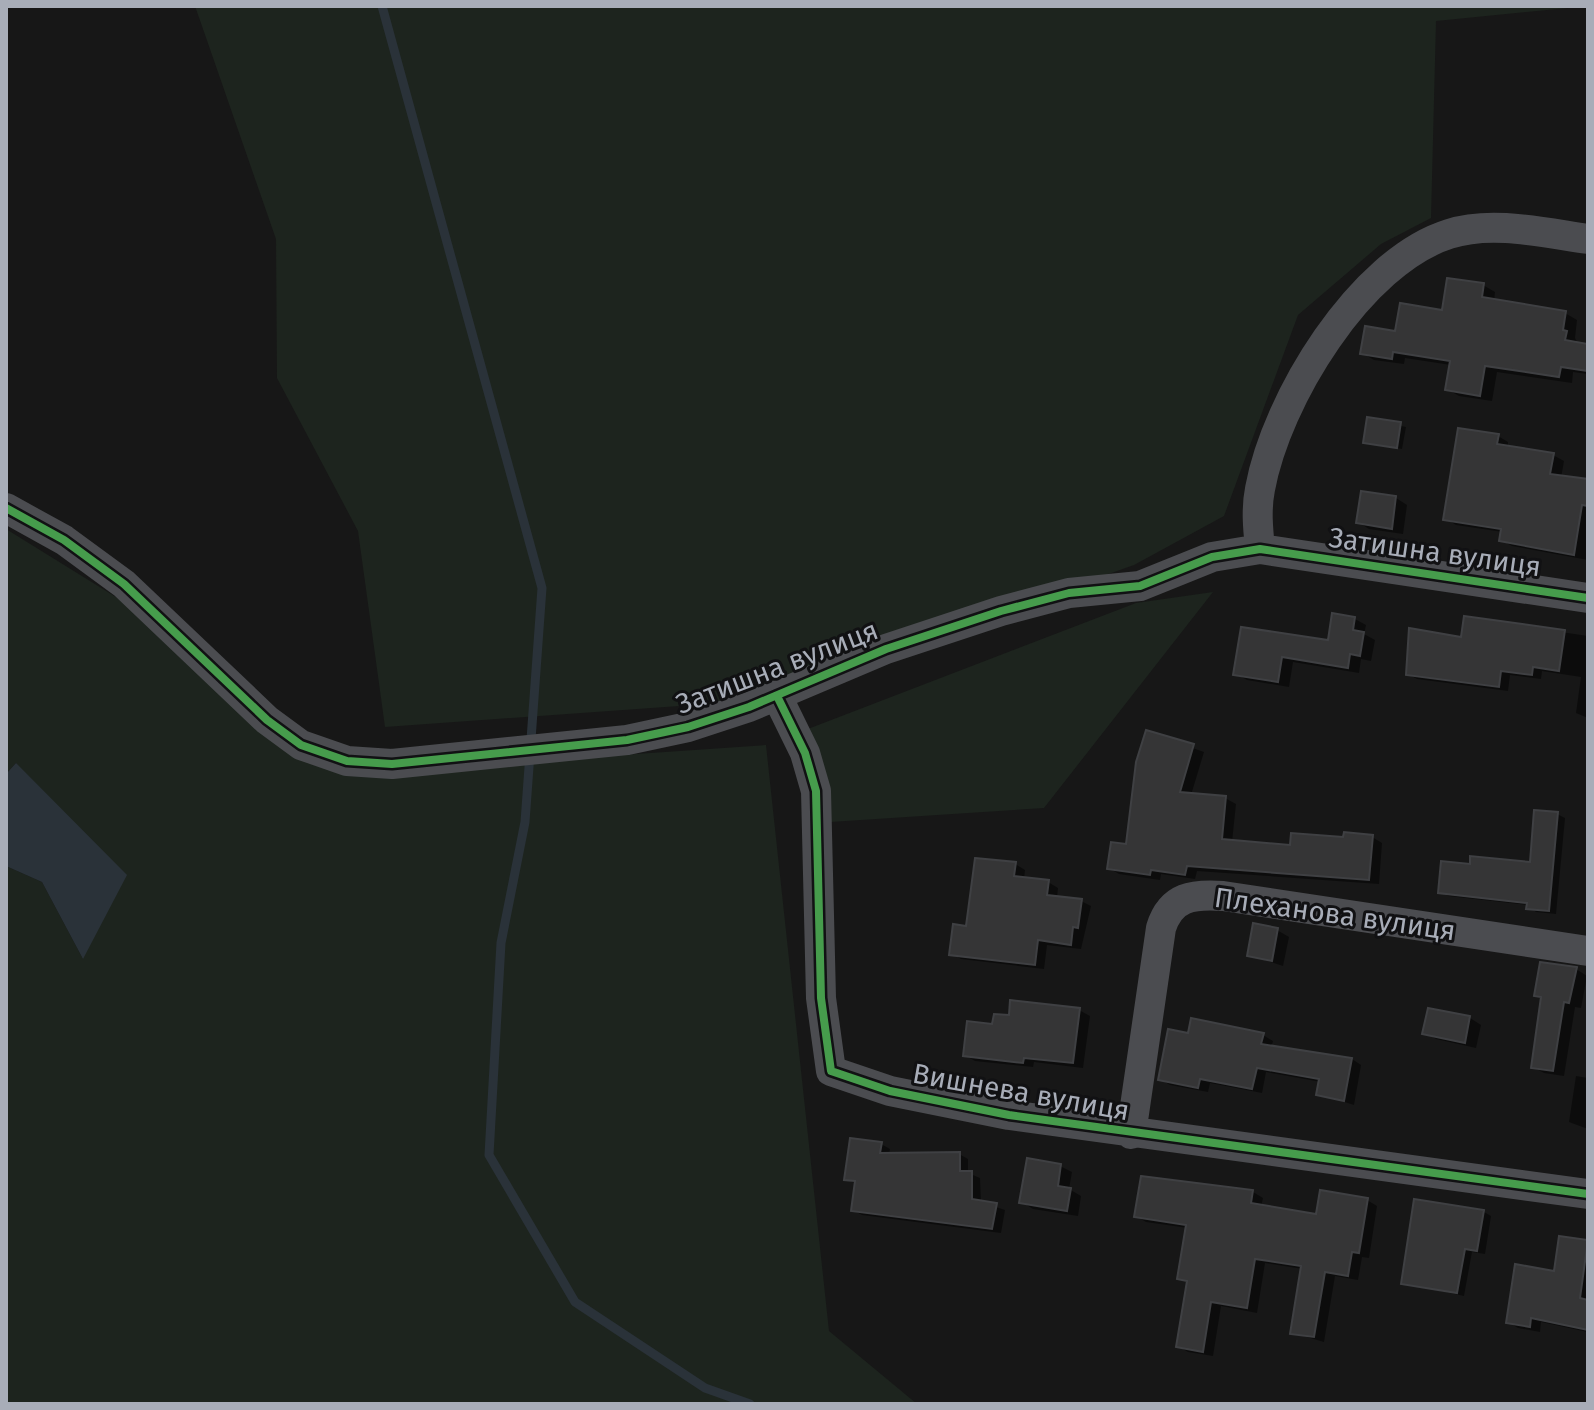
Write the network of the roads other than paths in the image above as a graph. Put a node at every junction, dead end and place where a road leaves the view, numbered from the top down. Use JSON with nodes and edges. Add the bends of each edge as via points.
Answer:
{"nodes":[{"id":1,"x":1588,"y":239,"type":"edge"},
{"id":2,"x":6,"y":508,"type":"edge"},
{"id":3,"x":1260,"y":549,"type":"junction"},
{"id":4,"x":1588,"y":598,"type":"edge"},
{"id":5,"x":777,"y":696,"type":"junction"},
{"id":6,"x":1588,"y":951,"type":"edge"},
{"id":7,"x":1131,"y":1134,"type":"junction"},
{"id":8,"x":1588,"y":1194,"type":"edge"}],
"edges":[{"from":1,"to":3,"type":"street","via":[[1495,229],[1459,231],[1430,242],[1368,286],[1333,331],[1289,408],[1261,485]]},
{"from":2,"to":5,"type":"street","name":"Затишна вулиця","via":[[64,540],[124,584],[259,712],[301,745],[333,758],[392,764],[627,740],[688,727]]},
{"from":3,"to":4,"type":"street","name":"Затишна вулиця"},
{"from":3,"to":5,"type":"street","name":"Затишна вулиця","via":[[1212,557],[1140,586],[1031,602],[886,649]]},
{"from":5,"to":7,"type":"street","name":"Вишнева вулиця","via":[[805,753],[816,791],[821,998],[831,1071],[890,1091]]},
{"from":6,"to":7,"type":"street","name":"Плеханова вулиця","via":[[1223,896],[1187,897],[1170,908],[1161,928]]},
{"from":7,"to":8,"type":"street","name":"Вишнева вулиця"}]}
